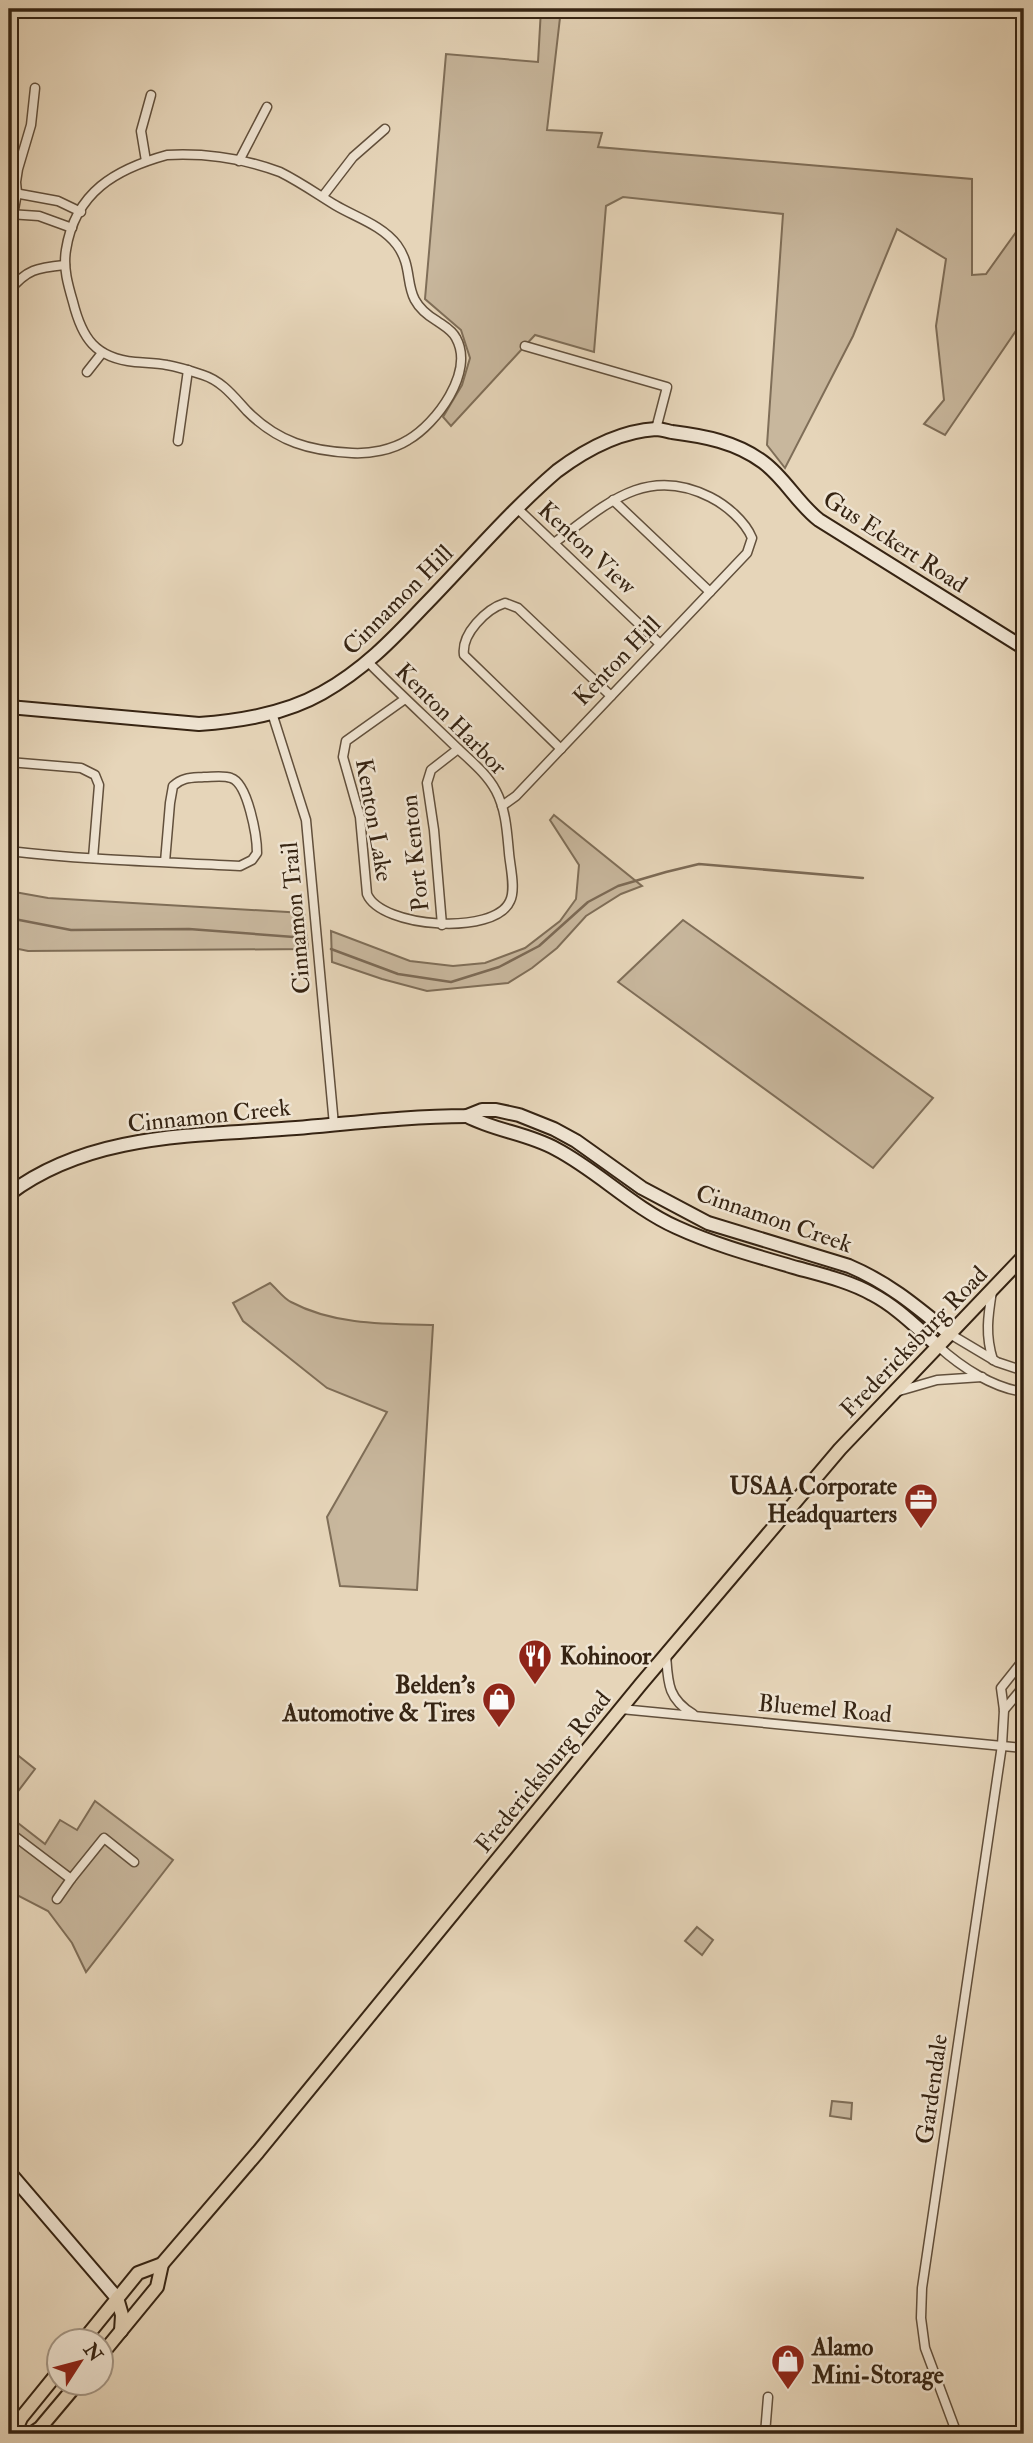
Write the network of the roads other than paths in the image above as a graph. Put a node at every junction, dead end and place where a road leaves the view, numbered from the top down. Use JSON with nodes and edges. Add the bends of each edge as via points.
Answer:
{"nodes":[{"id":1,"x":36,"y":88,"type":"dead end"},
{"id":2,"x":151,"y":95,"type":"dead end"},
{"id":3,"x":267,"y":107,"type":"dead end"},
{"id":4,"x":385,"y":130,"type":"dead end"},
{"id":5,"x":146,"y":161,"type":"junction"},
{"id":6,"x":239,"y":161,"type":"junction"},
{"id":7,"x":13,"y":192,"type":"edge"},
{"id":8,"x":323,"y":196,"type":"junction"},
{"id":9,"x":81,"y":212,"type":"junction"},
{"id":10,"x":11,"y":214,"type":"edge"},
{"id":11,"x":72,"y":228,"type":"junction"},
{"id":12,"x":65,"y":265,"type":"junction"},
{"id":13,"x":9,"y":292,"type":"edge"},
{"id":14,"x":525,"y":346,"type":"dead end"},
{"id":15,"x":103,"y":353,"type":"junction"},
{"id":16,"x":188,"y":370,"type":"junction"},
{"id":17,"x":87,"y":372,"type":"dead end"},
{"id":18,"x":656,"y":429,"type":"junction"},
{"id":19,"x":178,"y":441,"type":"dead end"},
{"id":20,"x":613,"y":500,"type":"junction"},
{"id":21,"x":518,"y":509,"type":"junction"},
{"id":22,"x":554,"y":543,"type":"junction"},
{"id":23,"x":710,"y":592,"type":"junction"},
{"id":24,"x":660,"y":644,"type":"junction"},
{"id":25,"x":1024,"y":648,"type":"edge"},
{"id":26,"x":369,"y":663,"type":"junction"},
{"id":27,"x":611,"y":696,"type":"junction"},
{"id":28,"x":405,"y":699,"type":"junction"},
{"id":29,"x":9,"y":707,"type":"edge"},
{"id":30,"x":272,"y":713,"type":"junction"},
{"id":31,"x":457,"y":749,"type":"junction"},
{"id":32,"x":561,"y":749,"type":"junction"},
{"id":33,"x":9,"y":762,"type":"edge"},
{"id":34,"x":502,"y":806,"type":"junction"},
{"id":35,"x":9,"y":850,"type":"edge"},
{"id":36,"x":93,"y":858,"type":"junction"},
{"id":37,"x":165,"y":862,"type":"junction"},
{"id":38,"x":442,"y":925,"type":"junction"},
{"id":39,"x":519,"y":1115,"type":"junction"},
{"id":40,"x":467,"y":1116,"type":"junction"},
{"id":41,"x":334,"y":1125,"type":"junction"},
{"id":42,"x":514,"y":1132,"type":"junction"},
{"id":43,"x":9,"y":1194,"type":"edge"},
{"id":44,"x":1024,"y":1256,"type":"edge"},
{"id":45,"x":831,"y":1260,"type":"junction"},
{"id":46,"x":826,"y":1277,"type":"junction"},
{"id":47,"x":992,"y":1290,"type":"junction"},
{"id":48,"x":950,"y":1334,"type":"junction"},
{"id":49,"x":938,"y":1346,"type":"junction"},
{"id":50,"x":993,"y":1360,"type":"junction"},
{"id":51,"x":1024,"y":1371,"type":"edge"},
{"id":52,"x":984,"y":1377,"type":"junction"},
{"id":53,"x":896,"y":1392,"type":"junction"},
{"id":54,"x":1024,"y":1392,"type":"edge"},
{"id":55,"x":666,"y":1654,"type":"junction"},
{"id":56,"x":1024,"y":1659,"type":"edge"},
{"id":57,"x":1024,"y":1686,"type":"edge"},
{"id":58,"x":621,"y":1709,"type":"junction"},
{"id":59,"x":1004,"y":1710,"type":"junction"},
{"id":60,"x":695,"y":1716,"type":"junction"},
{"id":61,"x":1002,"y":1745,"type":"junction"},
{"id":62,"x":1024,"y":1748,"type":"edge"},
{"id":63,"x":9,"y":1832,"type":"edge"},
{"id":64,"x":134,"y":1862,"type":"dead end"},
{"id":65,"x":71,"y":1879,"type":"junction"},
{"id":66,"x":57,"y":1899,"type":"dead end"},
{"id":67,"x":9,"y":2172,"type":"edge"},
{"id":68,"x":162,"y":2263,"type":"junction"},
{"id":69,"x":117,"y":2298,"type":"junction"},
{"id":70,"x":93,"y":2328,"type":"edge"},
{"id":71,"x":121,"y":2331,"type":"junction"},
{"id":72,"x":116,"y":2337,"type":"edge"},
{"id":73,"x":46,"y":2387,"type":"edge"},
{"id":74,"x":768,"y":2397,"type":"dead end"},
{"id":75,"x":66,"y":2398,"type":"edge"},
{"id":76,"x":38,"y":2432,"type":"edge"},
{"id":77,"x":14,"y":2434,"type":"edge"},
{"id":78,"x":765,"y":2434,"type":"edge"},
{"id":79,"x":957,"y":2434,"type":"edge"}],
"edges":[{"from":1,"to":7,"type":"street"},
{"from":2,"to":5,"type":"street","via":[[142,131]]},
{"from":3,"to":6,"type":"street"},
{"from":4,"to":8,"type":"street","via":[[353,158]]},
{"from":5,"to":6,"type":"street","via":[[179,155]]},
{"from":5,"to":9,"type":"street","via":[[108,179]]},
{"from":6,"to":8,"type":"street","via":[[280,172]]},
{"from":7,"to":9,"type":"street","via":[[58,201]]},
{"from":7,"to":10,"type":"street"},
{"from":8,"to":16,"type":"street","via":[[396,243],[414,300],[457,339],[459,372],[439,414],[411,438],[383,450],[356,454],[322,451],[273,433],[220,383]]},
{"from":9,"to":11,"type":"street"},
{"from":10,"to":11,"type":"street","via":[[39,216]]},
{"from":11,"to":12,"type":"street"},
{"from":12,"to":13,"type":"street","via":[[28,272]]},
{"from":12,"to":15,"type":"street","via":[[79,327]]},
{"from":14,"to":18,"type":"street","via":[[667,387]]},
{"from":15,"to":16,"type":"street"},
{"from":15,"to":17,"type":"street"},
{"from":16,"to":19,"type":"street"},
{"from":18,"to":21,"type":"street","name":"Cinnamon Hill","via":[[608,441],[575,457]]},
{"from":18,"to":25,"type":"street","name":"Gus Eckert Road","via":[[719,440],[752,454],[819,520]]},
{"from":20,"to":22,"type":"street"},
{"from":20,"to":23,"type":"street"},
{"from":20,"to":23,"type":"street","name":"Kenton Hill","via":[[650,485],[682,487],[703,493],[741,521],[752,538],[751,545]]},
{"from":21,"to":22,"type":"street","name":"Kenton View"},
{"from":21,"to":26,"type":"street","name":"Cinnamon Hill"},
{"from":22,"to":24,"type":"street","name":"Kenton View"},
{"from":23,"to":24,"type":"street","name":"Kenton Hill"},
{"from":24,"to":27,"type":"street","name":"Kenton Hill"},
{"from":26,"to":28,"type":"street","name":"Kenton Harbor"},
{"from":26,"to":30,"type":"street","name":"Cinnamon Hill","via":[[320,695]]},
{"from":27,"to":32,"type":"street","name":"Kenton Hill"},
{"from":27,"to":32,"type":"street","via":[[512,604],[498,605],[480,621],[464,642],[467,660]]},
{"from":28,"to":31,"type":"street","name":"Kenton Harbor"},
{"from":28,"to":38,"type":"street","name":"Kenton Lake","via":[[346,741],[343,757],[360,817],[370,901],[407,919]]},
{"from":29,"to":30,"type":"street","name":"Cinnamon Hill","via":[[199,724]]},
{"from":30,"to":41,"type":"street","name":"Cinnamon Trail","via":[[306,820]]},
{"from":31,"to":34,"type":"street","name":"Kenton Harbor","via":[[487,778]]},
{"from":31,"to":38,"type":"street","name":"Port Kenton","via":[[431,770],[427,783]]},
{"from":32,"to":34,"type":"street","name":"Kenton Hill"},
{"from":33,"to":36,"type":"street","via":[[81,768],[95,775],[99,785]]},
{"from":34,"to":38,"type":"street","name":"Kenton Harbor","via":[[508,835],[510,902],[495,915]]},
{"from":35,"to":36,"type":"street"},
{"from":36,"to":37,"type":"street"},
{"from":37,"to":37,"type":"street","via":[[240,866],[252,860],[257,842],[241,786],[232,778],[207,777],[184,778],[173,786]]},
{"from":39,"to":40,"type":"street","name":"Cinnamon Creek","via":[[482,1110]]},
{"from":39,"to":42,"type":"street"},
{"from":39,"to":45,"type":"street","name":"Cinnamon Creek","via":[[554,1129],[642,1188],[708,1223]]},
{"from":40,"to":41,"type":"street","name":"Cinnamon Creek"},
{"from":40,"to":42,"type":"street","name":"Cinnamon Creek"},
{"from":41,"to":43,"type":"street","name":"Cinnamon Creek","via":[[107,1147],[45,1170]]},
{"from":42,"to":46,"type":"street","name":"Cinnamon Creek","via":[[572,1158],[673,1226]]},
{"from":44,"to":47,"type":"main road","name":"Fredericksburg Road"},
{"from":45,"to":46,"type":"street"},
{"from":45,"to":48,"type":"street","name":"Cinnamon Creek","via":[[898,1291]]},
{"from":46,"to":49,"type":"street","name":"Cinnamon Creek","via":[[871,1293]]},
{"from":47,"to":48,"type":"main road","name":"Fredericksburg Road"},
{"from":47,"to":50,"type":"street","via":[[986,1325]]},
{"from":48,"to":49,"type":"main road","name":"Fredericksburg Road"},
{"from":48,"to":50,"type":"street"},
{"from":49,"to":52,"type":"street"},
{"from":49,"to":53,"type":"main road","name":"Fredericksburg Road"},
{"from":50,"to":51,"type":"street"},
{"from":52,"to":53,"type":"street","via":[[937,1380]]},
{"from":52,"to":54,"type":"street"},
{"from":53,"to":55,"type":"main road","name":"Fredericksburg Road","via":[[833,1458]]},
{"from":55,"to":58,"type":"main road","name":"Fredericksburg Road"},
{"from":55,"to":60,"type":"street","via":[[670,1689],[676,1701]]},
{"from":56,"to":59,"type":"street","name":"Gardendale","via":[[1001,1688]]},
{"from":57,"to":59,"type":"street"},
{"from":58,"to":60,"type":"street","name":"Bluemel Road"},
{"from":58,"to":68,"type":"main road","name":"Fredericksburg Road","via":[[267,2142]]},
{"from":59,"to":61,"type":"street","name":"Gardendale"},
{"from":60,"to":61,"type":"street","name":"Bluemel Road"},
{"from":61,"to":62,"type":"street","name":"Bluemel Road"},
{"from":61,"to":79,"type":"street","name":"Gardendale","via":[[920,2318],[925,2348]]},
{"from":63,"to":65,"type":"street"},
{"from":64,"to":65,"type":"street","via":[[104,1838]]},
{"from":65,"to":66,"type":"street"},
{"from":67,"to":69,"type":"street"},
{"from":68,"to":69,"type":"main road","name":"Fredericksburg Road","via":[[138,2273]]},
{"from":68,"to":71,"type":"main road","name":"Fredericksburg Road","via":[[158,2287]]},
{"from":69,"to":70,"type":"main road","name":"Fredericksburg Road"},
{"from":69,"to":71,"type":"main road"},
{"from":71,"to":72,"type":"main road","name":"Fredericksburg Road"},
{"from":73,"to":77,"type":"main road"},
{"from":74,"to":78,"type":"street"},
{"from":75,"to":76,"type":"main road"}]}
